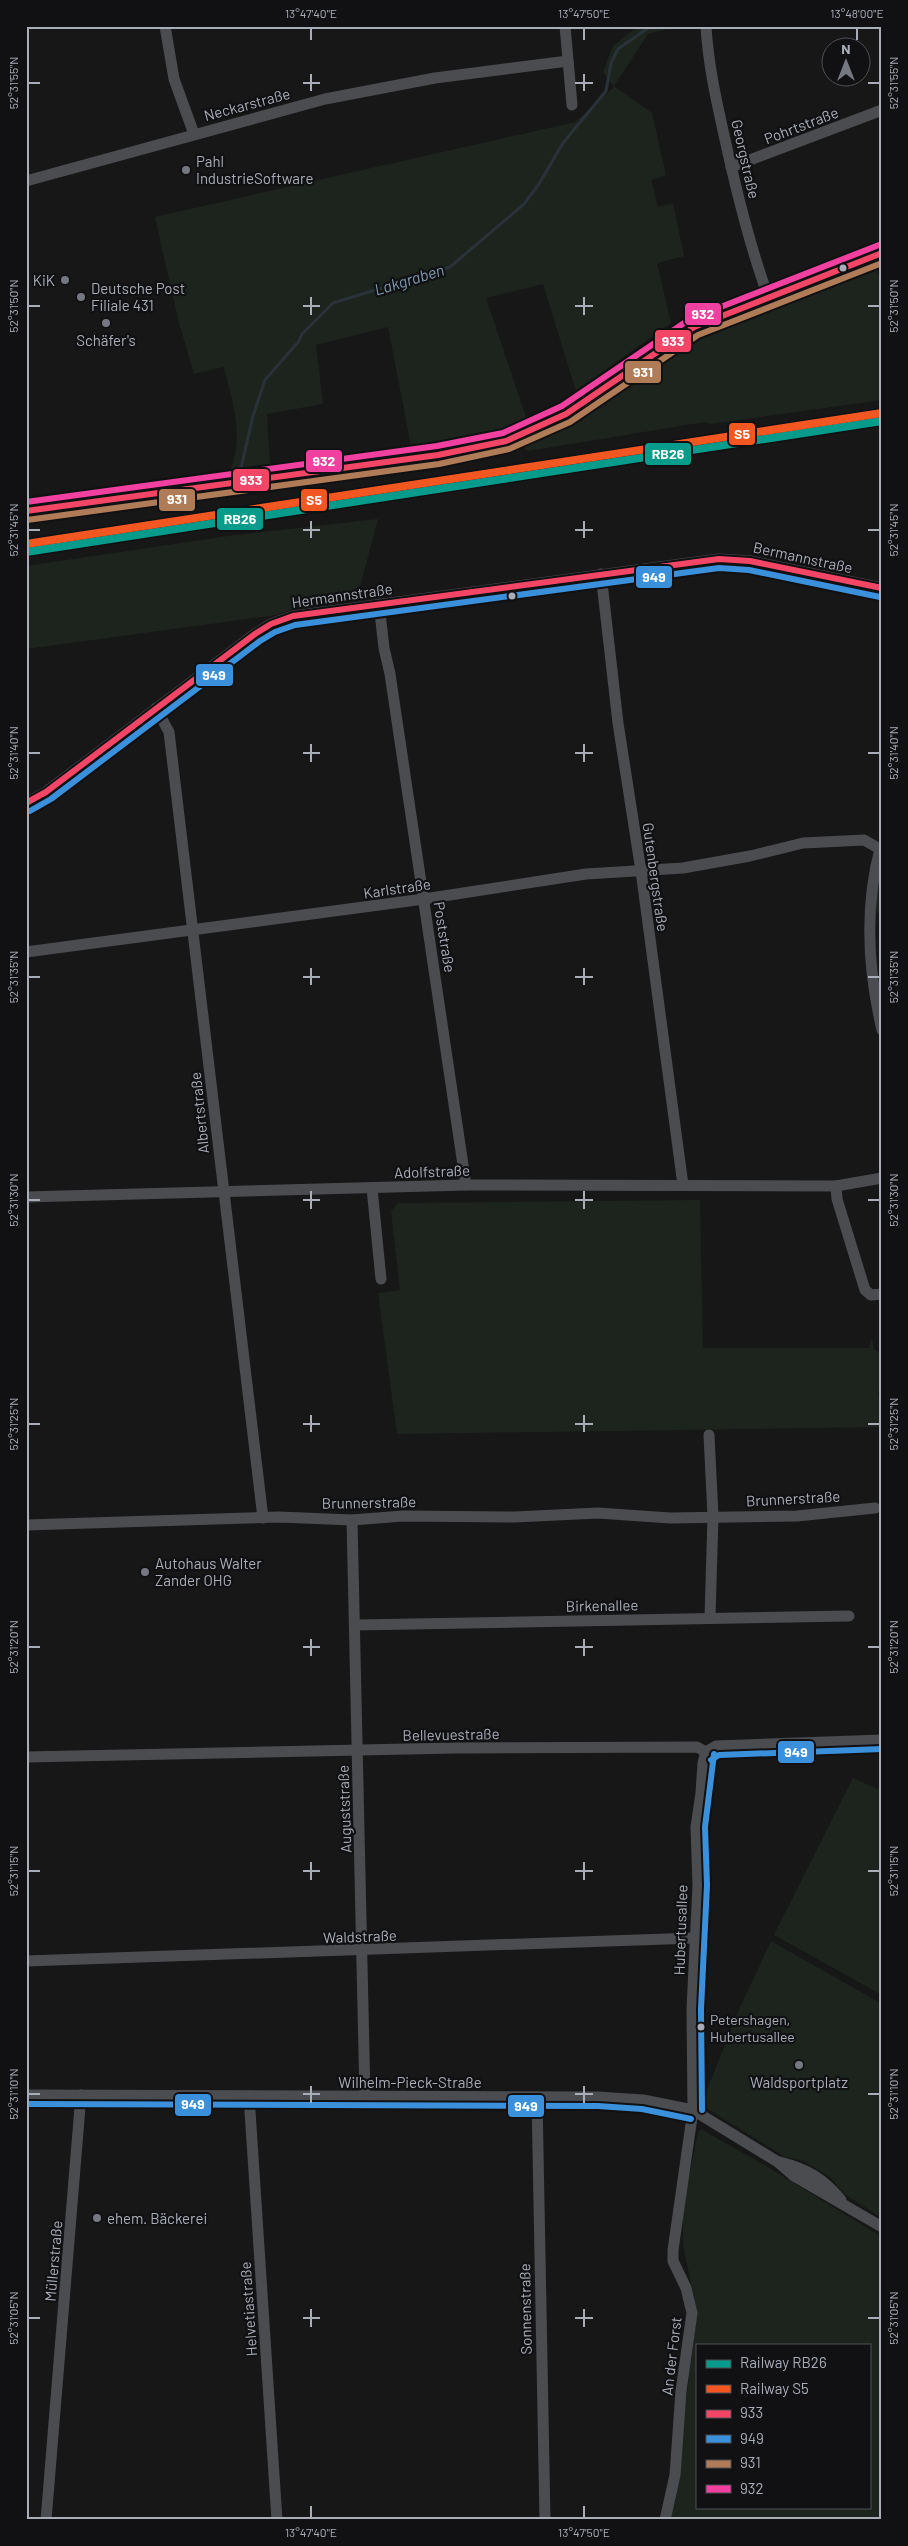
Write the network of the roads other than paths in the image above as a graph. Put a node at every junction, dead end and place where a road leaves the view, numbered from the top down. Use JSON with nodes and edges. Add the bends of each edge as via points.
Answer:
{"nodes":[{"id":1,"x":165,"y":26,"type":"edge"},
{"id":2,"x":565,"y":26,"type":"edge"},
{"id":3,"x":706,"y":26,"type":"edge"},
{"id":4,"x":568,"y":61,"type":"junction"},
{"id":5,"x":572,"y":105,"type":"dead end"},
{"id":6,"x":882,"y":110,"type":"edge"},
{"id":7,"x":194,"y":134,"type":"junction"},
{"id":8,"x":731,"y":167,"type":"junction"},
{"id":9,"x":26,"y":181,"type":"edge"},
{"id":10,"x":882,"y":253,"type":"edge"},
{"id":11,"x":768,"y":296,"type":"junction"},
{"id":12,"x":26,"y":511,"type":"edge"},
{"id":13,"x":718,"y":558,"type":"joint"},
{"id":14,"x":601,"y":574,"type":"junction"},
{"id":15,"x":882,"y":588,"type":"edge"},
{"id":16,"x":380,"y":604,"type":"junction"},
{"id":17,"x":156,"y":708,"type":"junction"},
{"id":18,"x":26,"y":803,"type":"edge"},
{"id":19,"x":881,"y":848,"type":"edge"},
{"id":20,"x":641,"y":871,"type":"junction"},
{"id":21,"x":424,"y":899,"type":"junction"},
{"id":22,"x":194,"y":931,"type":"junction"},
{"id":23,"x":26,"y":952,"type":"edge"},
{"id":24,"x":882,"y":1030,"type":"edge"},
{"id":25,"x":882,"y":1178,"type":"edge"},
{"id":26,"x":466,"y":1185,"type":"junction"},
{"id":27,"x":683,"y":1185,"type":"junction"},
{"id":28,"x":837,"y":1186,"type":"junction"},
{"id":29,"x":372,"y":1188,"type":"junction"},
{"id":30,"x":223,"y":1192,"type":"junction"},
{"id":31,"x":26,"y":1197,"type":"edge"},
{"id":32,"x":381,"y":1279,"type":"dead end"},
{"id":33,"x":882,"y":1294,"type":"edge"},
{"id":34,"x":709,"y":1435,"type":"dead end"},
{"id":35,"x":875,"y":1508,"type":"dead end"},
{"id":36,"x":712,"y":1516,"type":"junction"},
{"id":37,"x":263,"y":1518,"type":"junction"},
{"id":38,"x":352,"y":1520,"type":"junction"},
{"id":39,"x":26,"y":1525,"type":"edge"},
{"id":40,"x":849,"y":1616,"type":"dead end"},
{"id":41,"x":710,"y":1618,"type":"junction"},
{"id":42,"x":356,"y":1625,"type":"junction"},
{"id":43,"x":877,"y":1741,"type":"edge"},
{"id":44,"x":358,"y":1750,"type":"junction"},
{"id":45,"x":706,"y":1752,"type":"junction"},
{"id":46,"x":26,"y":1757,"type":"edge"},
{"id":47,"x":695,"y":1938,"type":"junction"},
{"id":48,"x":362,"y":1950,"type":"junction"},
{"id":49,"x":26,"y":1962,"type":"edge"},
{"id":50,"x":26,"y":2095,"type":"edge"},
{"id":51,"x":81,"y":2095,"type":"junction"},
{"id":52,"x":249,"y":2096,"type":"junction"},
{"id":53,"x":365,"y":2097,"type":"junction"},
{"id":54,"x":537,"y":2098,"type":"junction"},
{"id":55,"x":693,"y":2110,"type":"junction"},
{"id":56,"x":882,"y":2227,"type":"edge"},
{"id":57,"x":46,"y":2520,"type":"edge"},
{"id":58,"x":277,"y":2520,"type":"edge"},
{"id":59,"x":545,"y":2520,"type":"edge"},
{"id":60,"x":665,"y":2520,"type":"edge"}],
"edges":[{"from":1,"to":7,"type":"street","via":[[174,79]]},
{"from":2,"to":4,"type":"street"},
{"from":3,"to":8,"type":"street","name":"Georgstraße","via":[[710,64]]},
{"from":4,"to":5,"type":"street"},
{"from":4,"to":7,"type":"street","name":"Neckarstraße","via":[[444,77],[354,93]]},
{"from":6,"to":8,"type":"street","name":"Pohrtstraße"},
{"from":7,"to":9,"type":"street","name":"Neckarstraße"},
{"from":8,"to":11,"type":"street","name":"Georgstraße","via":[[751,248]]},
{"from":10,"to":11,"type":"street"},
{"from":11,"to":12,"type":"street","via":[[698,325],[665,344],[566,414],[506,441],[438,455]]},
{"from":13,"to":14,"type":"street","name":"Hermannstraße"},
{"from":13,"to":15,"type":"street","name":"Bermannstraße","via":[[750,561]]},
{"from":14,"to":16,"type":"street","name":"Hermannstraße"},
{"from":14,"to":20,"type":"street","name":"Gutenbergstraße","via":[[618,723]]},
{"from":16,"to":17,"type":"street","name":"Hermannstraße","via":[[293,616],[271,624]]},
{"from":16,"to":21,"type":"street","name":"Poststraße","via":[[384,648]]},
{"from":17,"to":18,"type":"street","name":"Hermannstraße","via":[[46,792]]},
{"from":17,"to":22,"type":"street","name":"Albertstraße","via":[[169,732]]},
{"from":19,"to":20,"type":"street","name":"Karlstraße","via":[[864,840],[834,840],[803,843],[683,868]]},
{"from":19,"to":24,"type":"street","via":[[871,885],[869,916],[871,973]]},
{"from":20,"to":21,"type":"street","name":"Karlstraße","via":[[586,874]]},
{"from":20,"to":27,"type":"street","name":"Gutenbergstraße"},
{"from":21,"to":22,"type":"street","name":"Karlstraße"},
{"from":21,"to":26,"type":"street","name":"Poststraße"},
{"from":22,"to":23,"type":"street","name":"Karlstraße"},
{"from":22,"to":30,"type":"street","name":"Albertstraße"},
{"from":25,"to":28,"type":"street","name":"Adolfstraße"},
{"from":26,"to":27,"type":"street","name":"Adolfstraße"},
{"from":26,"to":29,"type":"street","name":"Adolfstraße"},
{"from":27,"to":28,"type":"street","name":"Adolfstraße"},
{"from":28,"to":33,"type":"street","via":[[837,1199],[865,1290],[871,1296]]},
{"from":29,"to":30,"type":"street","name":"Adolfstraße"},
{"from":29,"to":32,"type":"street"},
{"from":30,"to":31,"type":"street","name":"Adolfstraße"},
{"from":30,"to":37,"type":"street","name":"Albertstraße"},
{"from":34,"to":36,"type":"street"},
{"from":35,"to":36,"type":"street","name":"Brunnerstraße","via":[[798,1516]]},
{"from":36,"to":38,"type":"street","name":"Brunnerstraße","via":[[670,1518],[598,1513]]},
{"from":36,"to":41,"type":"street"},
{"from":37,"to":38,"type":"street","name":"Brunnerstraße"},
{"from":37,"to":39,"type":"street","name":"Brunnerstraße"},
{"from":38,"to":42,"type":"street","name":"Auguststraße"},
{"from":40,"to":41,"type":"street","name":"Birkenallee"},
{"from":41,"to":42,"type":"street","name":"Birkenallee"},
{"from":42,"to":44,"type":"street","name":"Auguststraße"},
{"from":43,"to":45,"type":"street","name":"Bellevuestraße","via":[[716,1746]]},
{"from":44,"to":45,"type":"street","name":"Bellevuestraße","via":[[697,1747]]},
{"from":44,"to":46,"type":"street","name":"Bellevuestraße"},
{"from":44,"to":48,"type":"street","name":"Auguststraße"},
{"from":45,"to":47,"type":"street","name":"Hubertusallee","via":[[696,1827],[698,1885]]},
{"from":47,"to":48,"type":"street","name":"Waldstraße"},
{"from":47,"to":55,"type":"street","name":"Hubertusallee"},
{"from":48,"to":49,"type":"street","name":"Waldstraße"},
{"from":48,"to":53,"type":"street","name":"Auguststraße"},
{"from":50,"to":51,"type":"street","name":"Wilhelm-Pieck-Straße"},
{"from":51,"to":52,"type":"street","name":"Wilhelm-Pieck-Straße"},
{"from":51,"to":57,"type":"street","name":"Müllerstraße"},
{"from":52,"to":53,"type":"street","name":"Wilhelm-Pieck-Straße"},
{"from":52,"to":58,"type":"street","name":"Helvetiastraße"},
{"from":53,"to":54,"type":"street","name":"Wilhelm-Pieck-Straße"},
{"from":54,"to":55,"type":"street","name":"Wilhelm-Pieck-Straße","via":[[620,2098]]},
{"from":54,"to":59,"type":"street","name":"Sonnenstraße"},
{"from":55,"to":56,"type":"street","name":"Wilhelm-Pieck-Straße","via":[[778,2162],[794,2176]]},
{"from":55,"to":60,"type":"street","name":"An der Forst","via":[[673,2250],[673,2261],[686,2288],[692,2313],[681,2391],[675,2475]]}]}
